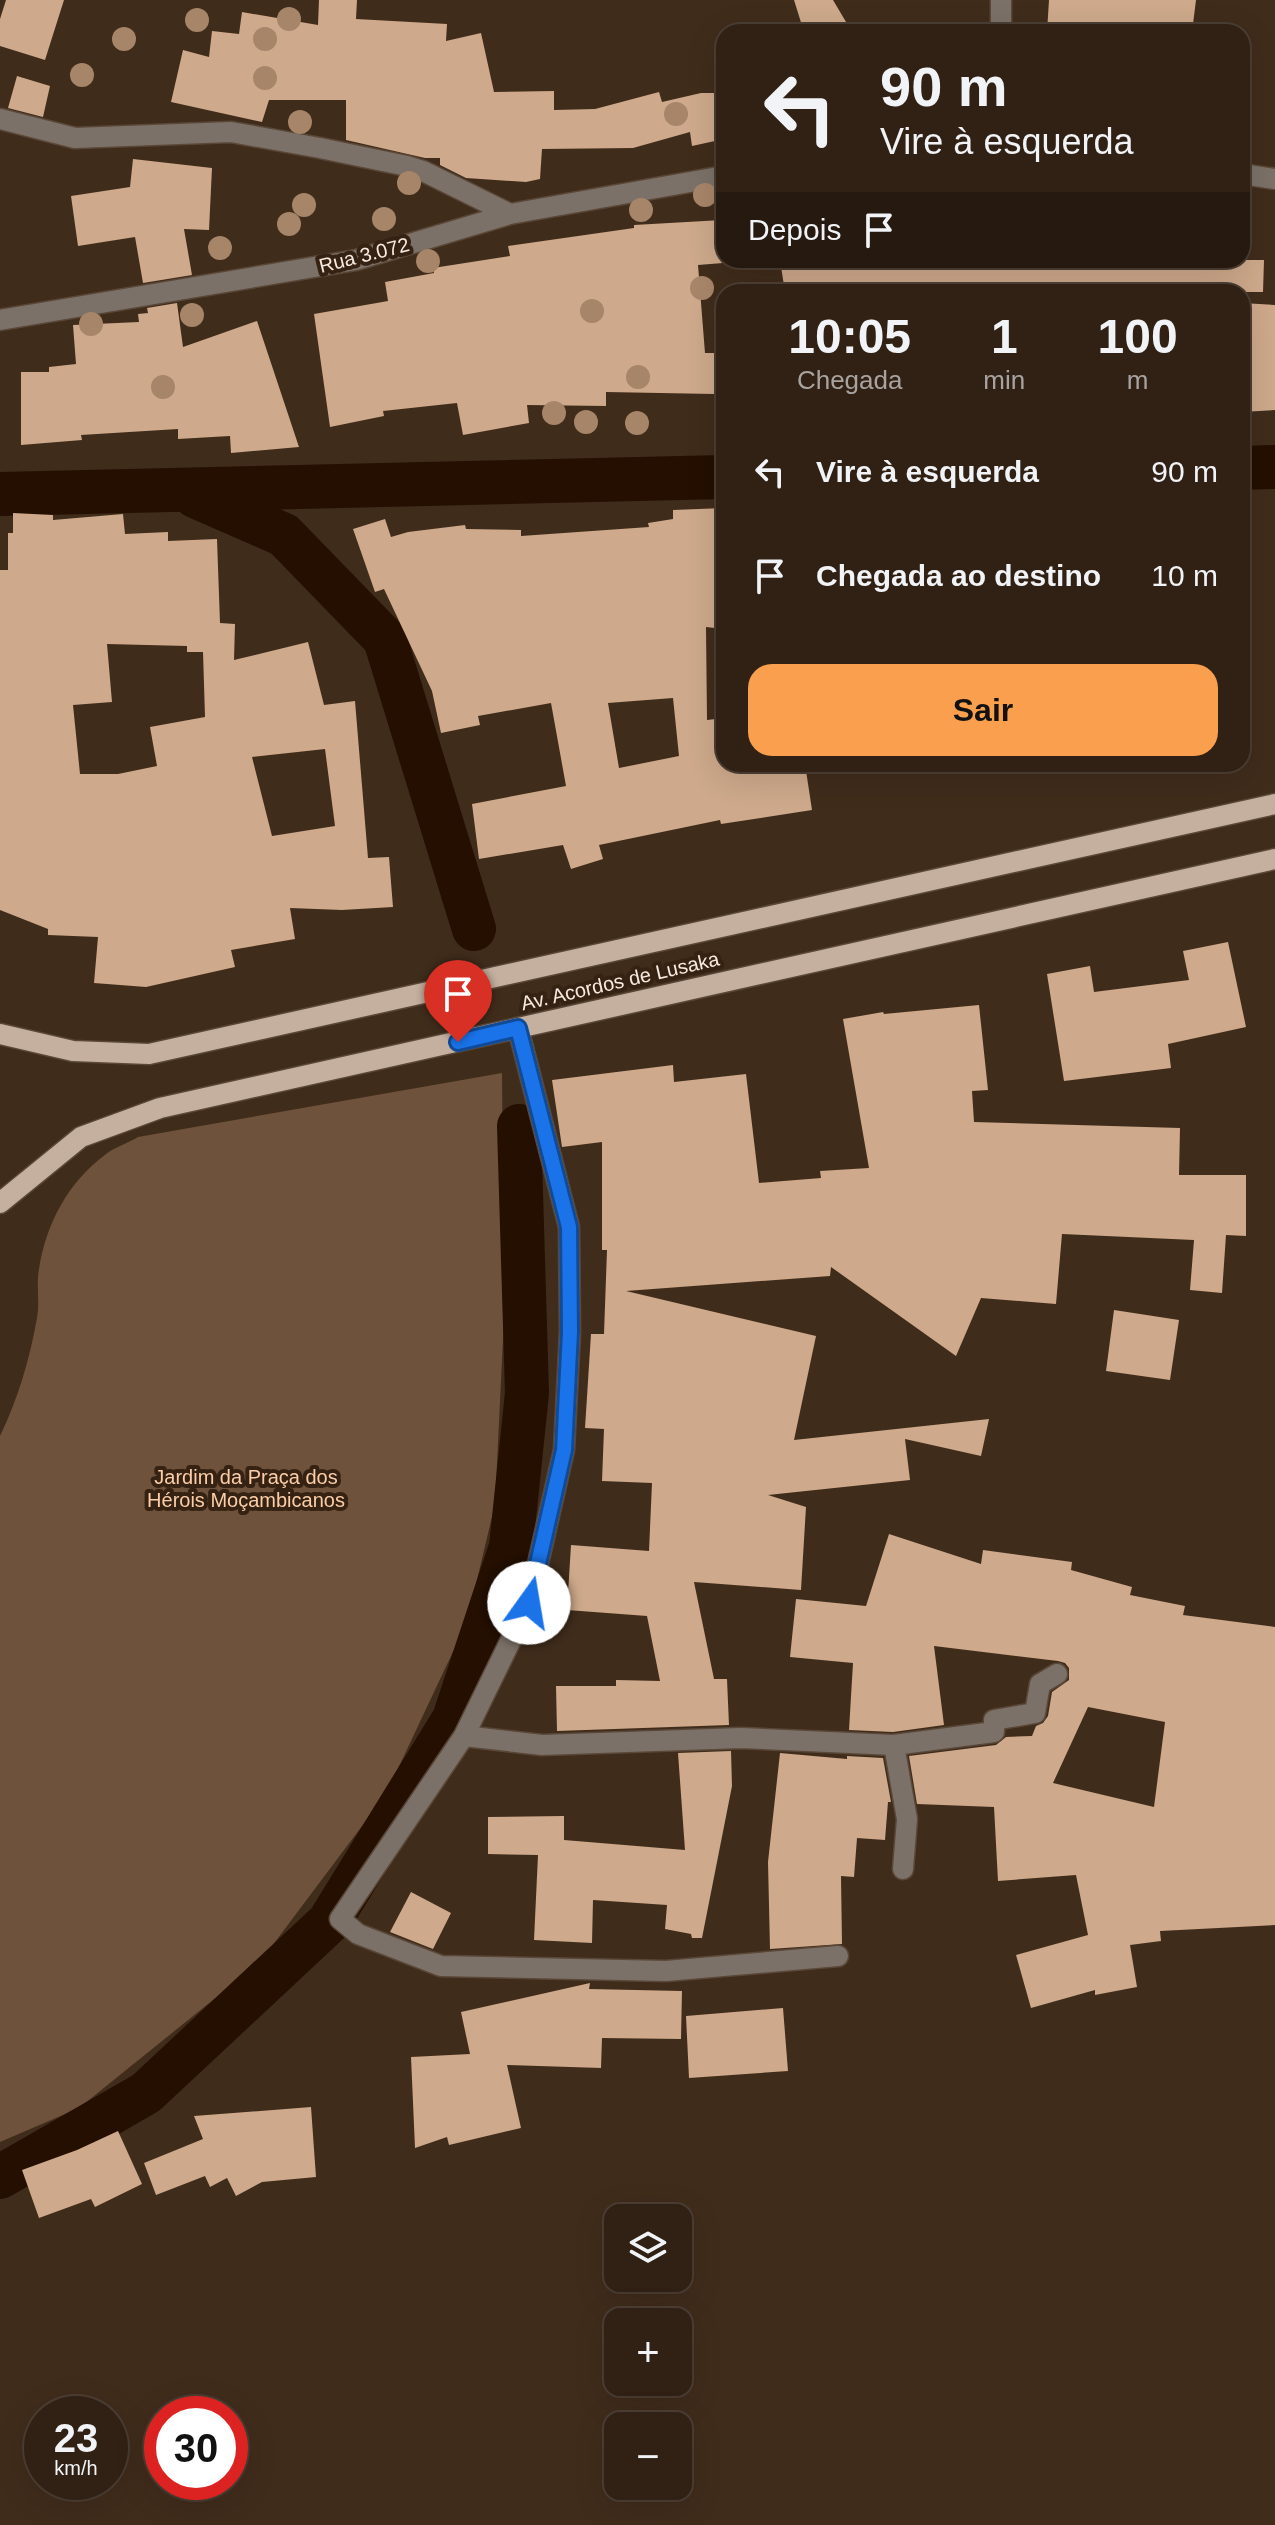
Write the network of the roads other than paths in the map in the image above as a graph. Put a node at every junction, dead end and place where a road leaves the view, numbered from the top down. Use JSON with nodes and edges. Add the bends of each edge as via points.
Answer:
{"nodes":[{"id":1,"x":1001,"y":0,"type":"edge"},
{"id":2,"x":1001,"y":24,"type":"edge"},
{"id":3,"x":0,"y":119,"type":"edge"},
{"id":4,"x":1250,"y":175,"type":"edge"},
{"id":5,"x":716,"y":177,"type":"edge"},
{"id":6,"x":1275,"y":179,"type":"edge"},
{"id":7,"x":510,"y":214,"type":"junction"},
{"id":8,"x":0,"y":320,"type":"edge"},
{"id":9,"x":1275,"y":804,"type":"edge"},
{"id":10,"x":1275,"y":859,"type":"edge"},
{"id":11,"x":518,"y":1028,"type":"junction"},
{"id":12,"x":0,"y":1034,"type":"edge"},
{"id":13,"x":0,"y":1203,"type":"edge"},
{"id":14,"x":1057,"y":1674,"type":"dead end"},
{"id":15,"x":464,"y":1736,"type":"junction"},
{"id":16,"x":894,"y":1745,"type":"junction"},
{"id":17,"x":903,"y":1869,"type":"dead end"},
{"id":18,"x":838,"y":1956,"type":"dead end"}],
"edges":[{"from":1,"to":2,"type":"street"},
{"from":3,"to":7,"type":"street","via":[[75,138],[231,132],[320,148],[423,171]]},
{"from":4,"to":6,"type":"street"},
{"from":5,"to":7,"type":"street","name":"Rua 3.072"},
{"from":7,"to":8,"type":"street","name":"Rua 3.072","via":[[356,260]]},
{"from":9,"to":12,"type":"main road","name":"Av. Acordos de Lusaka","via":[[149,1054],[73,1051]]},
{"from":10,"to":11,"type":"main road","name":"Av. Acordos de Lusaka"},
{"from":11,"to":13,"type":"main road","name":"Av. Acordos de Lusaka","via":[[160,1108],[81,1137]]},
{"from":11,"to":15,"type":"street","via":[[569,1227],[564,1450],[529,1603]]},
{"from":14,"to":16,"type":"street","via":[[1040,1684],[1035,1713],[994,1720],[994,1732]]},
{"from":15,"to":16,"type":"street","via":[[542,1745],[741,1738]]},
{"from":15,"to":18,"type":"street","via":[[340,1919],[358,1934],[441,1966],[666,1971]]},
{"from":16,"to":17,"type":"street","via":[[907,1819]]}]}
